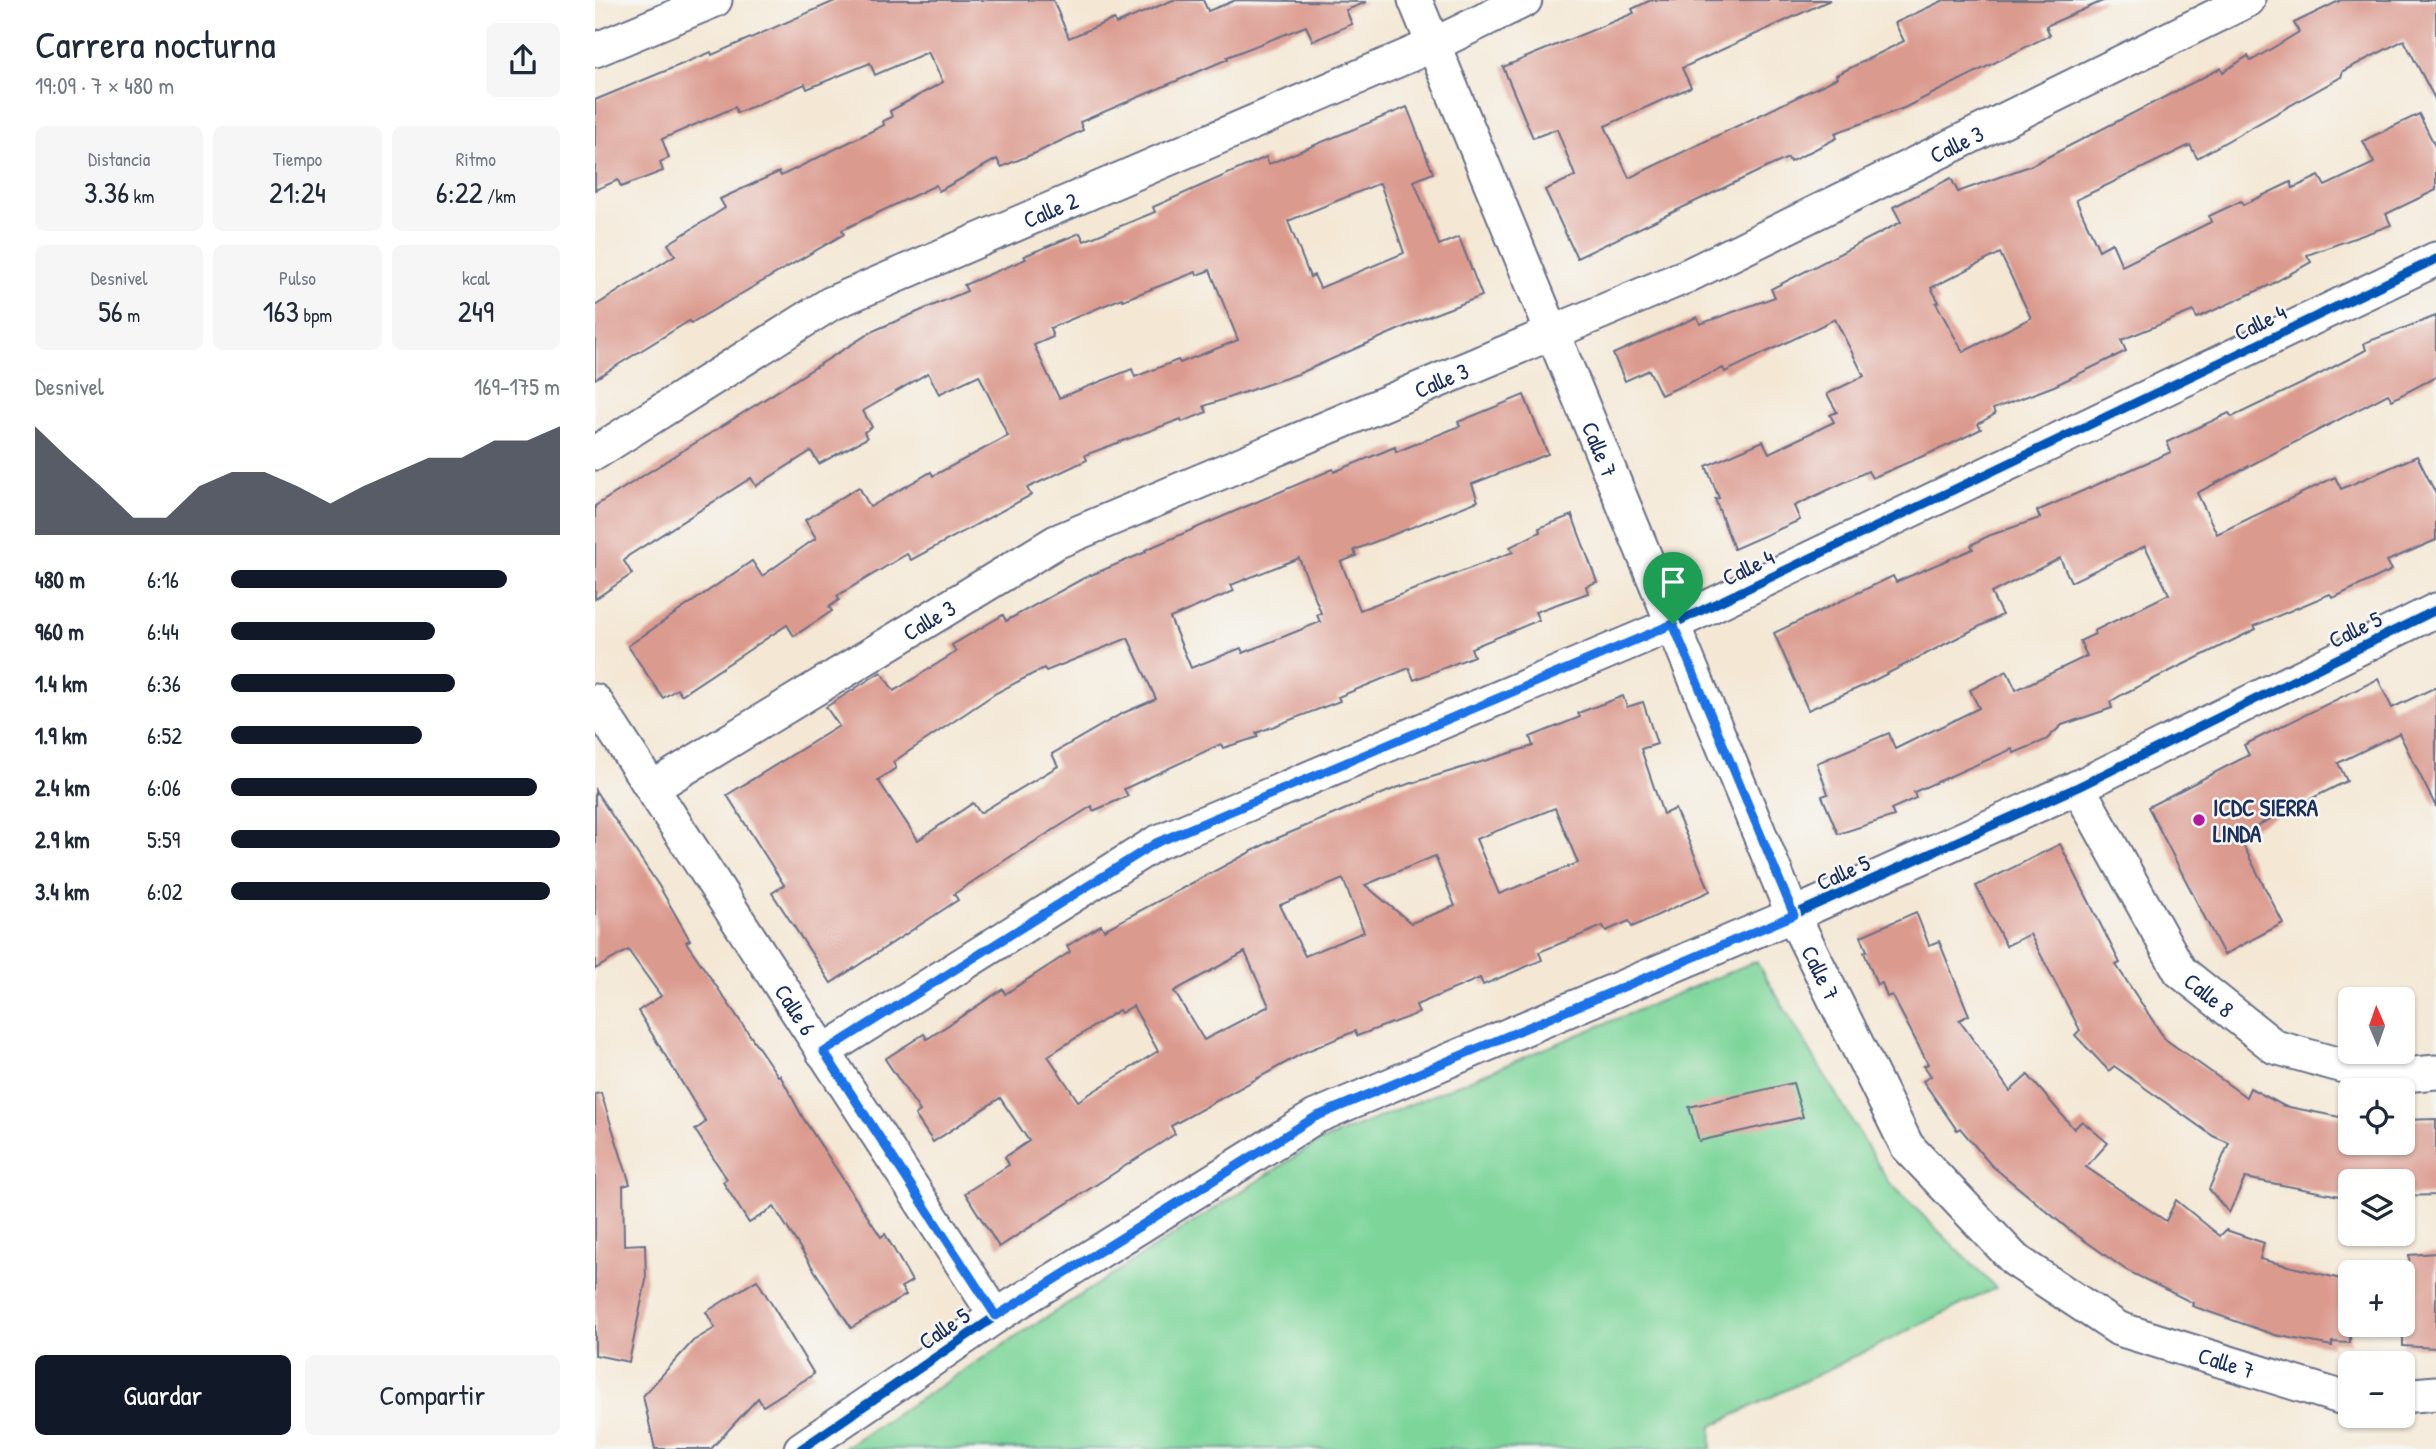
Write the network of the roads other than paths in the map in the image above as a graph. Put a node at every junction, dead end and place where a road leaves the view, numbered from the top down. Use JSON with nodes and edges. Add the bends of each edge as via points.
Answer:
{"nodes":[{"id":1,"x":715,"y":0,"type":"edge"},
{"id":2,"x":1415,"y":0,"type":"edge"},
{"id":3,"x":1525,"y":0,"type":"edge"},
{"id":4,"x":2248,"y":0,"type":"edge"},
{"id":5,"x":1433,"y":45,"type":"junction"},
{"id":6,"x":595,"y":50,"type":"edge"},
{"id":7,"x":2436,"y":259,"type":"edge"},
{"id":8,"x":1553,"y":334,"type":"junction"},
{"id":9,"x":595,"y":453,"type":"edge"},
{"id":10,"x":2436,"y":610,"type":"edge"},
{"id":11,"x":1673,"y":624,"type":"junction"},
{"id":12,"x":595,"y":701,"type":"edge"},
{"id":13,"x":2078,"y":787,"type":"junction"},
{"id":14,"x":652,"y":788,"type":"junction"},
{"id":15,"x":1794,"y":915,"type":"junction"},
{"id":16,"x":824,"y":1052,"type":"junction"},
{"id":17,"x":2436,"y":1072,"type":"edge"},
{"id":18,"x":996,"y":1316,"type":"junction"},
{"id":19,"x":2436,"y":1393,"type":"edge"},
{"id":20,"x":2338,"y":1395,"type":"edge"},
{"id":21,"x":2415,"y":1395,"type":"edge"},
{"id":22,"x":801,"y":1449,"type":"edge"}],
"edges":[{"from":1,"to":6,"type":"street"},
{"from":2,"to":5,"type":"street","name":"Calle 7"},
{"from":3,"to":5,"type":"street","name":"Calle 2"},
{"from":4,"to":8,"type":"street","name":"Calle 3","via":[[1689,275]]},
{"from":5,"to":8,"type":"street","name":"Calle 7"},
{"from":5,"to":9,"type":"street","name":"Calle 2","via":[[830,304]]},
{"from":7,"to":11,"type":"street","name":"Calle 4"},
{"from":8,"to":11,"type":"street","name":"Calle 7"},
{"from":8,"to":14,"type":"street","name":"Calle 3","via":[[1056,542]]},
{"from":10,"to":13,"type":"street","name":"Calle 5"},
{"from":11,"to":15,"type":"street","name":"Calle 7"},
{"from":11,"to":16,"type":"street","name":"Calle 4","via":[[1156,843]]},
{"from":12,"to":14,"type":"street","name":"Calle 6"},
{"from":13,"to":15,"type":"street","name":"Calle 5"},
{"from":13,"to":17,"type":"street","name":"Calle 8","via":[[2180,971],[2274,1047],[2383,1077]]},
{"from":14,"to":16,"type":"street","name":"Calle 6"},
{"from":15,"to":18,"type":"street","name":"Calle 5","via":[[1315,1117]]},
{"from":15,"to":20,"type":"street","name":"Calle 7","via":[[1907,1146],[2015,1260],[2119,1329]]},
{"from":16,"to":18,"type":"street","name":"Calle 6"},
{"from":18,"to":22,"type":"street","name":"Calle 5"},
{"from":19,"to":21,"type":"street"}]}
